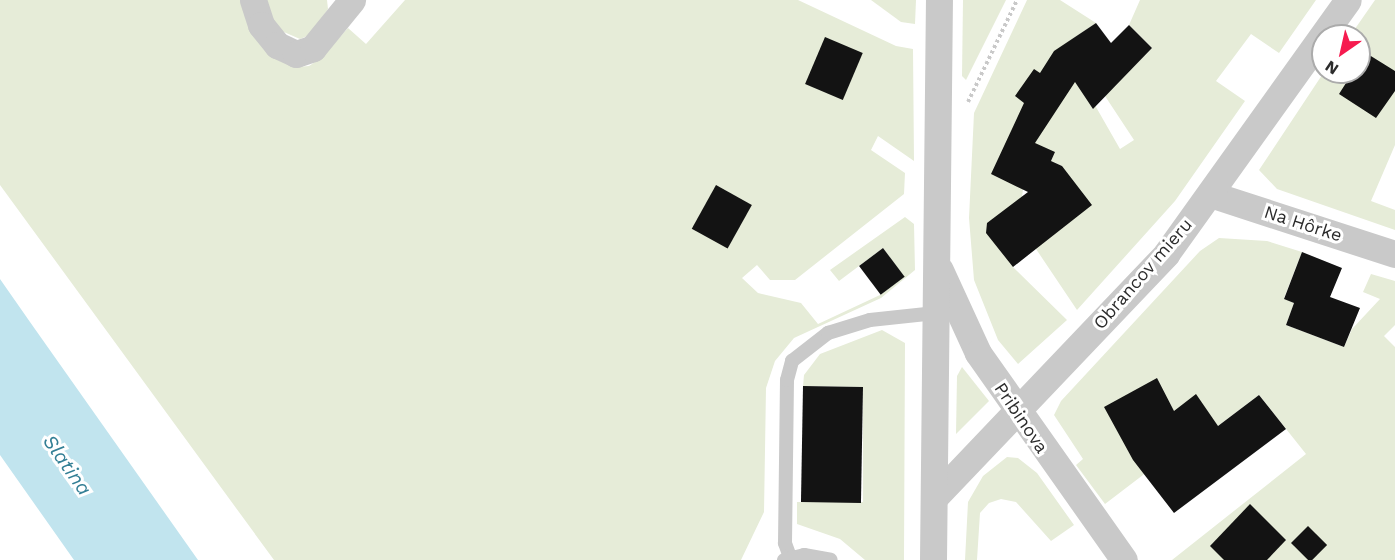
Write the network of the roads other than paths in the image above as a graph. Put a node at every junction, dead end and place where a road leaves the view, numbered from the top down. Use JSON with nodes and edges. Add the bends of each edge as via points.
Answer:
{"nodes":[{"id":1,"x":253,"y":0,"type":"edge"},
{"id":2,"x":353,"y":0,"type":"edge"},
{"id":3,"x":939,"y":0,"type":"edge"},
{"id":4,"x":1348,"y":0,"type":"edge"},
{"id":5,"x":1210,"y":194,"type":"junction"},
{"id":6,"x":1395,"y":254,"type":"edge"},
{"id":7,"x":937,"y":264,"type":"junction"},
{"id":8,"x":936,"y":313,"type":"junction"},
{"id":9,"x":1018,"y":415,"type":"junction"},
{"id":10,"x":934,"y":498,"type":"junction"},
{"id":11,"x":787,"y":559,"type":"edge"},
{"id":12,"x":831,"y":560,"type":"edge"},
{"id":13,"x":933,"y":560,"type":"edge"},
{"id":14,"x":1124,"y":560,"type":"edge"}],
"edges":[{"from":1,"to":2,"type":"street","via":[[272,38],[296,54],[313,48]]},
{"from":3,"to":7,"type":"street","name":"Pribinova"},
{"from":4,"to":5,"type":"street","name":"Obrancov mieru"},
{"from":5,"to":6,"type":"street","name":"Na Hôrke"},
{"from":5,"to":9,"type":"street","name":"Obrancov mieru","via":[[1166,254]]},
{"from":7,"to":8,"type":"street","name":"Pribinova"},
{"from":7,"to":9,"type":"street","name":"Pribinova","via":[[978,353]]},
{"from":8,"to":10,"type":"street","name":"Pribinova"},
{"from":8,"to":11,"type":"lane","via":[[893,315],[828,333],[792,360],[787,380]]},
{"from":9,"to":10,"type":"street","name":"Obrancov mieru"},
{"from":9,"to":14,"type":"street","name":"Pribinova"},
{"from":10,"to":13,"type":"street","name":"Pribinova"},
{"from":11,"to":12,"type":"lane","via":[[812,555]]}]}
